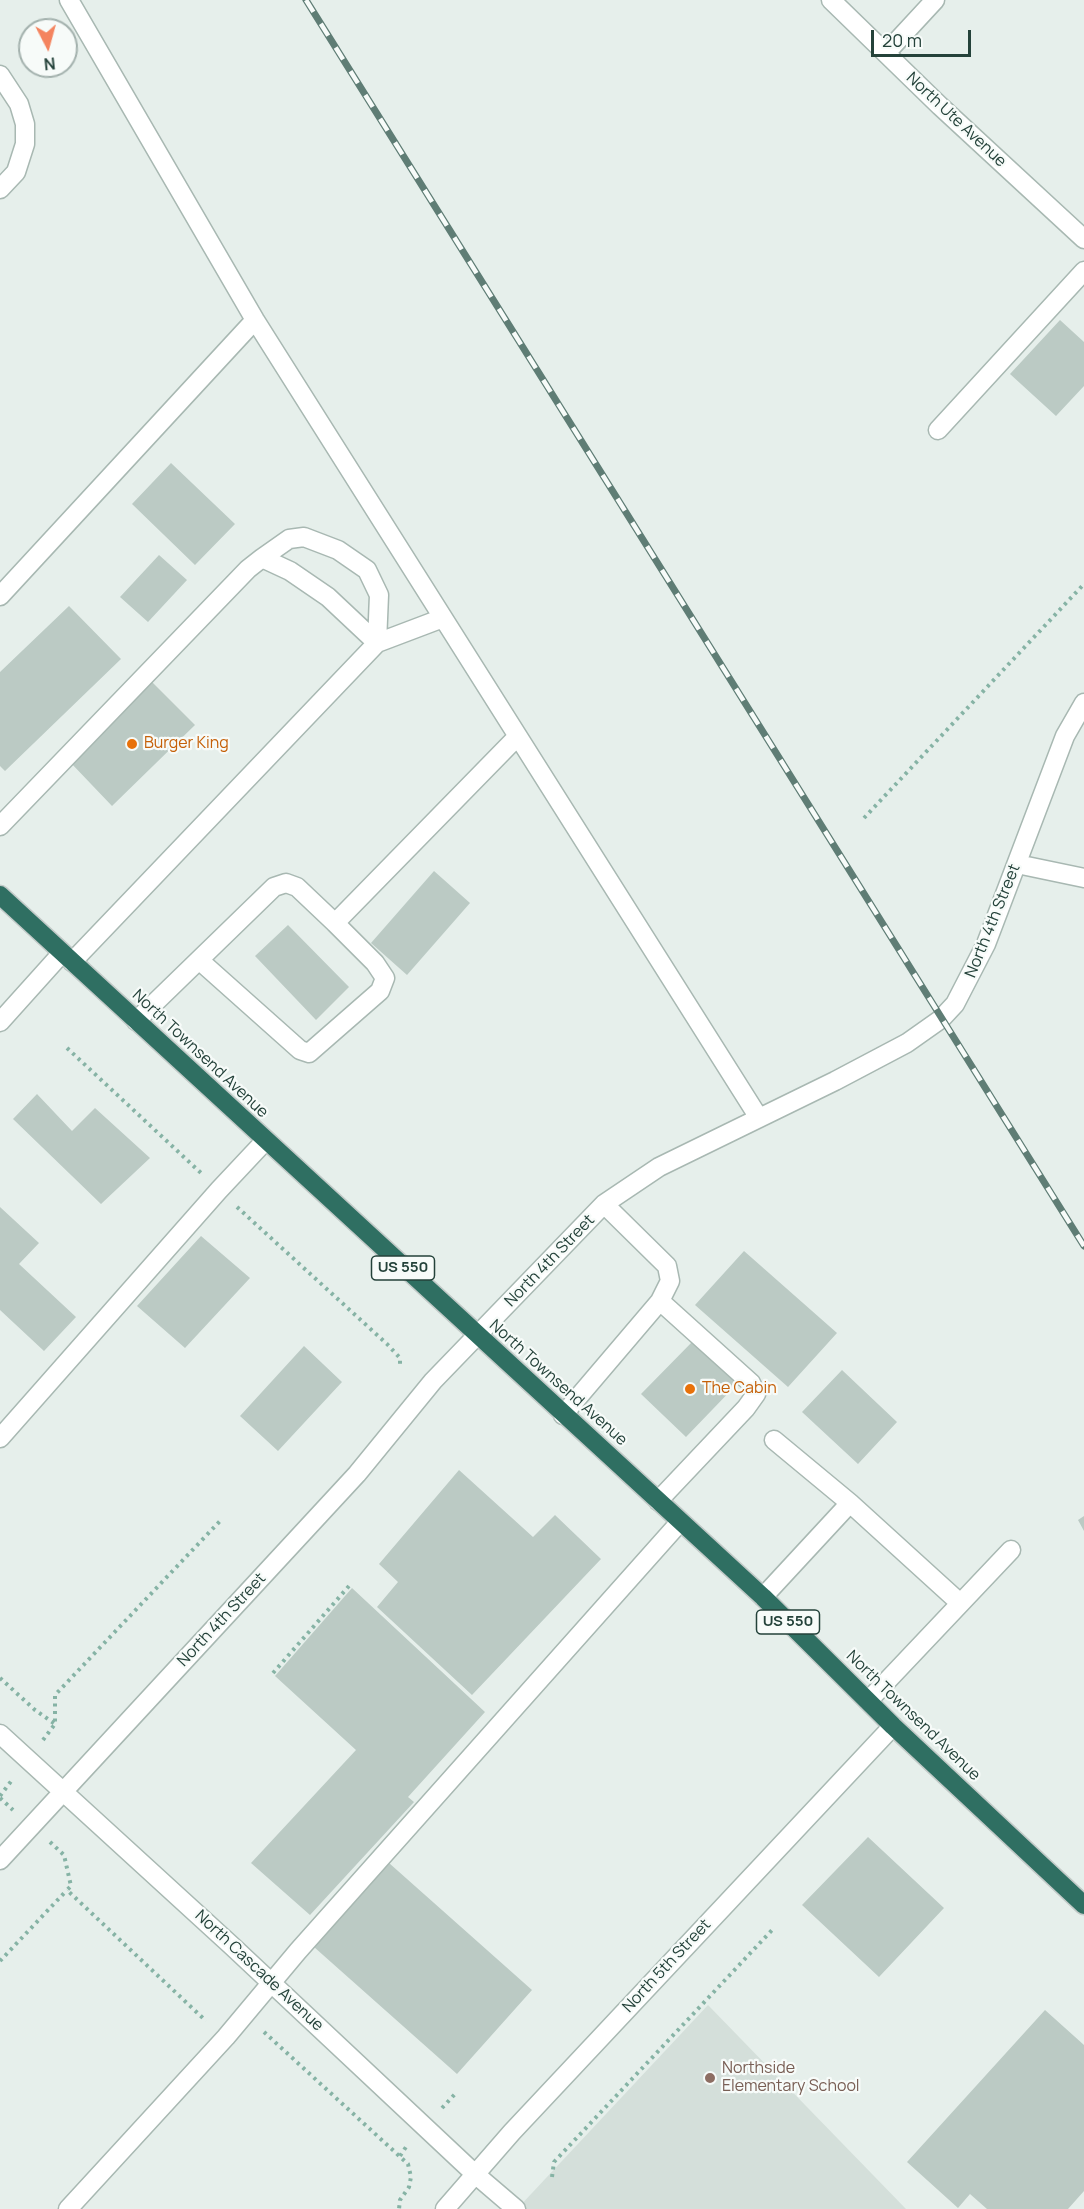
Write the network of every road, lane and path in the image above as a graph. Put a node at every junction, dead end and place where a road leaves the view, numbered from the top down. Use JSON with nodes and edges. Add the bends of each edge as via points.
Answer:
{"nodes":[{"id":1,"x":69,"y":0,"type":"edge"},
{"id":2,"x":831,"y":0,"type":"edge"},
{"id":3,"x":935,"y":0,"type":"edge"},
{"id":4,"x":886,"y":53,"type":"junction"},
{"id":5,"x":0,"y":75,"type":"edge"},
{"id":6,"x":0,"y":189,"type":"edge"},
{"id":7,"x":1084,"y":239,"type":"edge"},
{"id":8,"x":1084,"y":271,"type":"edge"},
{"id":9,"x":255,"y":320,"type":"junction"},
{"id":10,"x":938,"y":430,"type":"dead end"},
{"id":11,"x":261,"y":558,"type":"junction"},
{"id":12,"x":1084,"y":584,"type":"edge"},
{"id":13,"x":0,"y":597,"type":"edge"},
{"id":14,"x":443,"y":618,"type":"junction"},
{"id":15,"x":377,"y":643,"type":"junction"},
{"id":16,"x":1084,"y":703,"type":"edge"},
{"id":17,"x":517,"y":737,"type":"junction"},
{"id":18,"x":864,"y":818,"type":"dead end"},
{"id":19,"x":0,"y":826,"type":"edge"},
{"id":20,"x":1017,"y":864,"type":"junction"},
{"id":21,"x":1084,"y":878,"type":"edge"},
{"id":22,"x":0,"y":895,"type":"edge"},
{"id":23,"x":335,"y":923,"type":"junction"},
{"id":24,"x":67,"y":957,"type":"junction"},
{"id":25,"x":199,"y":960,"type":"junction"},
{"id":26,"x":136,"y":1021,"type":"junction"},
{"id":27,"x":0,"y":1022,"type":"edge"},
{"id":28,"x":67,"y":1048,"type":"dead end"},
{"id":29,"x":759,"y":1118,"type":"junction"},
{"id":30,"x":265,"y":1141,"type":"junction"},
{"id":31,"x":219,"y":1190,"type":"junction"},
{"id":32,"x":604,"y":1204,"type":"junction"},
{"id":33,"x":241,"y":1210,"type":"dead end"},
{"id":34,"x":660,"y":1301,"type":"junction"},
{"id":35,"x":477,"y":1336,"type":"junction"},
{"id":36,"x":400,"y":1366,"type":"dead end"},
{"id":37,"x":563,"y":1415,"type":"junction"},
{"id":38,"x":0,"y":1438,"type":"edge"},
{"id":39,"x":774,"y":1440,"type":"dead end"},
{"id":40,"x":658,"y":1502,"type":"junction"},
{"id":41,"x":850,"y":1503,"type":"junction"},
{"id":42,"x":220,"y":1521,"type":"dead end"},
{"id":43,"x":680,"y":1522,"type":"junction"},
{"id":44,"x":1011,"y":1550,"type":"dead end"},
{"id":45,"x":349,"y":1586,"type":"dead end"},
{"id":46,"x":763,"y":1597,"type":"junction"},
{"id":47,"x":960,"y":1603,"type":"junction"},
{"id":48,"x":273,"y":1673,"type":"dead end"},
{"id":49,"x":0,"y":1678,"type":"edge"},
{"id":50,"x":868,"y":1701,"type":"junction"},
{"id":51,"x":55,"y":1724,"type":"junction"},
{"id":52,"x":893,"y":1726,"type":"junction"},
{"id":53,"x":0,"y":1734,"type":"edge"},
{"id":54,"x":28,"y":1760,"type":"junction"},
{"id":55,"x":64,"y":1791,"type":"junction"},
{"id":56,"x":0,"y":1797,"type":"edge"},
{"id":57,"x":32,"y":1826,"type":"junction"},
{"id":58,"x":0,"y":1860,"type":"edge"},
{"id":59,"x":67,"y":1890,"type":"junction"},
{"id":60,"x":1084,"y":1905,"type":"edge"},
{"id":61,"x":773,"y":1929,"type":"dead end"},
{"id":62,"x":0,"y":1961,"type":"edge"},
{"id":63,"x":272,"y":1983,"type":"junction"},
{"id":64,"x":257,"y":2028,"type":"dead end"},
{"id":65,"x":226,"y":2037,"type":"junction"},
{"id":66,"x":475,"y":2174,"type":"junction"},
{"id":67,"x":552,"y":2177,"type":"dead end"},
{"id":68,"x":68,"y":2209,"type":"edge"},
{"id":69,"x":399,"y":2209,"type":"edge"},
{"id":70,"x":445,"y":2209,"type":"edge"},
{"id":71,"x":516,"y":2209,"type":"edge"}],
"edges":[{"from":1,"to":9,"type":"street"},
{"from":2,"to":4,"type":"street","name":"North Ute Avenue"},
{"from":3,"to":4,"type":"street"},
{"from":4,"to":7,"type":"street","name":"North Ute Avenue"},
{"from":5,"to":6,"type":"street","via":[[19,104],[25,124],[25,144],[16,172]]},
{"from":8,"to":10,"type":"street"},
{"from":9,"to":13,"type":"street"},
{"from":9,"to":14,"type":"street"},
{"from":11,"to":15,"type":"street","via":[[290,571],[328,597]]},
{"from":11,"to":15,"type":"street","via":[[290,539],[304,537],[338,550],[367,570],[380,595]]},
{"from":11,"to":19,"type":"street"},
{"from":12,"to":18,"type":"path"},
{"from":14,"to":15,"type":"street"},
{"from":14,"to":17,"type":"street"},
{"from":15,"to":24,"type":"street"},
{"from":16,"to":20,"type":"street","name":"North 4th Street","via":[[1065,736]]},
{"from":17,"to":23,"type":"street"},
{"from":17,"to":29,"type":"street"},
{"from":20,"to":21,"type":"street"},
{"from":20,"to":29,"type":"street","name":"North 4th Street","via":[[970,979],[941,1019],[907,1043]]},
{"from":22,"to":24,"type":"highway","name":"North Townsend Avenue","number":"US 550"},
{"from":23,"to":25,"type":"street","via":[[297,887],[286,883],[274,887]]},
{"from":23,"to":25,"type":"street","via":[[375,963],[384,978],[380,992],[309,1053],[300,1050]]},
{"from":24,"to":26,"type":"highway","name":"North Townsend Avenue","number":"US 550"},
{"from":24,"to":27,"type":"street"},
{"from":25,"to":26,"type":"street"},
{"from":26,"to":30,"type":"highway","name":"North Townsend Avenue","number":"US 550"},
{"from":28,"to":31,"type":"path"},
{"from":29,"to":32,"type":"street","name":"North 4th Street","via":[[659,1167]]},
{"from":30,"to":31,"type":"street"},
{"from":30,"to":35,"type":"highway","name":"North Townsend Avenue","number":"US 550"},
{"from":31,"to":38,"type":"street"},
{"from":32,"to":34,"type":"street","via":[[667,1266],[670,1281]]},
{"from":32,"to":35,"type":"street","name":"North 4th Street"},
{"from":33,"to":36,"type":"path","via":[[387,1344],[400,1358]]},
{"from":34,"to":37,"type":"street"},
{"from":34,"to":40,"type":"street","via":[[751,1383],[756,1394]]},
{"from":35,"to":37,"type":"highway","name":"North Townsend Avenue","number":"US 550"},
{"from":35,"to":55,"type":"street","name":"North 4th Street","via":[[425,1391],[357,1474]]},
{"from":37,"to":40,"type":"highway","name":"North Townsend Avenue","number":"US 550"},
{"from":39,"to":41,"type":"street"},
{"from":40,"to":43,"type":"highway","name":"North Townsend Avenue","number":"US 550"},
{"from":41,"to":46,"type":"street"},
{"from":41,"to":47,"type":"street"},
{"from":42,"to":51,"type":"path","via":[[56,1695]]},
{"from":43,"to":46,"type":"highway","name":"North Townsend Avenue","number":"US 550"},
{"from":43,"to":63,"type":"street"},
{"from":44,"to":47,"type":"street"},
{"from":45,"to":48,"type":"path"},
{"from":46,"to":50,"type":"highway","name":"North Townsend Avenue","number":"US 550"},
{"from":47,"to":50,"type":"street"},
{"from":49,"to":51,"type":"path"},
{"from":50,"to":52,"type":"highway","name":"North Townsend Avenue","number":"US 550"},
{"from":51,"to":54,"type":"path"},
{"from":52,"to":60,"type":"highway","name":"North Townsend Avenue","number":"US 550"},
{"from":52,"to":66,"type":"street","name":"North 5th Street"},
{"from":53,"to":54,"type":"street","name":"North Cascade Avenue"},
{"from":54,"to":55,"type":"street","name":"North Cascade Avenue"},
{"from":54,"to":56,"type":"path"},
{"from":55,"to":57,"type":"street","name":"North 4th Street"},
{"from":55,"to":63,"type":"street","name":"North Cascade Avenue"},
{"from":56,"to":57,"type":"path"},
{"from":57,"to":58,"type":"street","name":"North 4th Street"},
{"from":57,"to":59,"type":"path","via":[[64,1855],[70,1886]]},
{"from":59,"to":62,"type":"path"},
{"from":59,"to":65,"type":"path"},
{"from":61,"to":67,"type":"path","via":[[554,2162]]},
{"from":63,"to":65,"type":"street"},
{"from":63,"to":66,"type":"street","name":"North Cascade Avenue"},
{"from":64,"to":69,"type":"path","via":[[408,2164],[409,2187]]},
{"from":65,"to":68,"type":"street"},
{"from":66,"to":70,"type":"street","name":"North 5th Street"},
{"from":66,"to":71,"type":"street","name":"North Cascade Avenue"}]}
